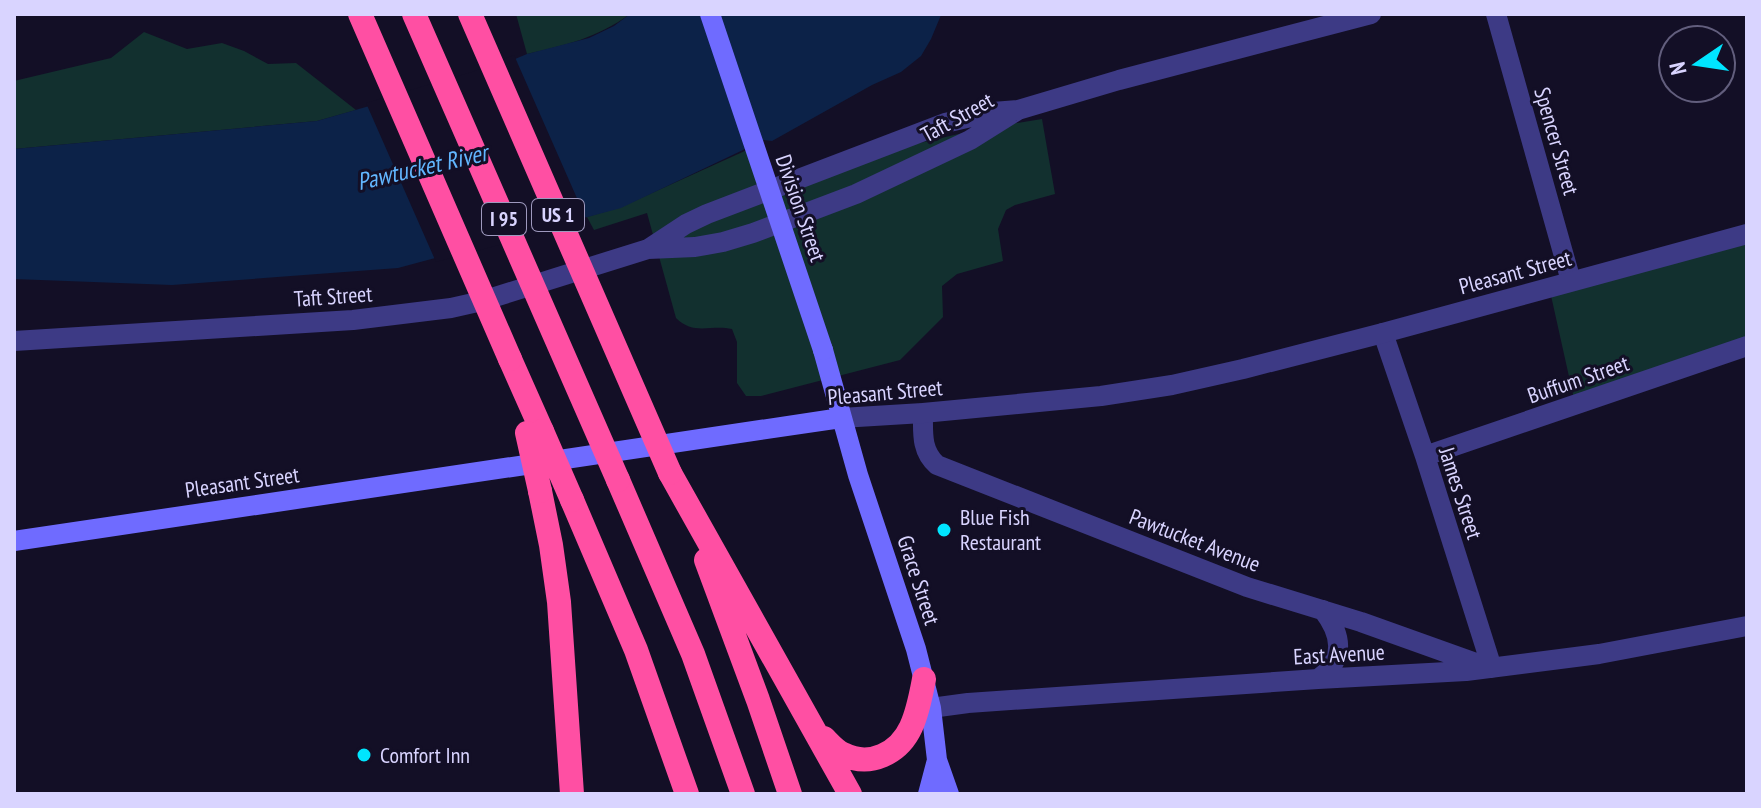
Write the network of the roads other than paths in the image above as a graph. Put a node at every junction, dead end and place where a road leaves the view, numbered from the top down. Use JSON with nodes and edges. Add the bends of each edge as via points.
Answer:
{"nodes":[{"id":1,"x":360,"y":14,"type":"edge"},
{"id":2,"x":414,"y":14,"type":"edge"},
{"id":3,"x":470,"y":14,"type":"edge"},
{"id":4,"x":710,"y":14,"type":"edge"},
{"id":5,"x":1371,"y":14,"type":"edge"},
{"id":6,"x":1496,"y":14,"type":"edge"},
{"id":7,"x":1018,"y":110,"type":"junction"},
{"id":8,"x":742,"y":200,"type":"junction"},
{"id":9,"x":753,"y":233,"type":"junction"},
{"id":10,"x":1747,"y":234,"type":"edge"},
{"id":11,"x":648,"y":249,"type":"junction"},
{"id":12,"x":1571,"y":281,"type":"junction"},
{"id":13,"x":1383,"y":333,"type":"junction"},
{"id":14,"x":14,"y":341,"type":"edge"},
{"id":15,"x":1747,"y":346,"type":"edge"},
{"id":16,"x":923,"y":413,"type":"junction"},
{"id":17,"x":841,"y":418,"type":"junction"},
{"id":18,"x":535,"y":432,"type":"junction"},
{"id":19,"x":1425,"y":456,"type":"junction"},
{"id":20,"x":670,"y":473,"type":"junction"},
{"id":21,"x":14,"y":541,"type":"edge"},
{"id":22,"x":1323,"y":610,"type":"junction"},
{"id":23,"x":1747,"y":626,"type":"edge"},
{"id":24,"x":1492,"y":668,"type":"junction"},
{"id":25,"x":924,"y":679,"type":"junction"},
{"id":26,"x":1318,"y":679,"type":"junction"},
{"id":27,"x":931,"y":708,"type":"junction"},
{"id":28,"x":811,"y":722,"type":"junction"},
{"id":29,"x":937,"y":760,"type":"junction"},
{"id":30,"x":572,"y":794,"type":"edge"},
{"id":31,"x":687,"y":794,"type":"edge"},
{"id":32,"x":743,"y":794,"type":"edge"},
{"id":33,"x":790,"y":794,"type":"edge"},
{"id":34,"x":850,"y":794,"type":"edge"},
{"id":35,"x":928,"y":794,"type":"edge"},
{"id":36,"x":949,"y":794,"type":"edge"}],
"edges":[{"from":1,"to":18,"type":"highway","number":"I 95","bridge":true,"via":[[510,359]]},
{"from":2,"to":32,"type":"highway","number":"I 95","bridge":true,"via":[[693,654]]},
{"from":3,"to":20,"type":"highway","number":"US 1","bridge":true},
{"from":4,"to":17,"type":"main road","name":"Division Street","bridge":true},
{"from":5,"to":7,"type":"street","name":"Taft Street"},
{"from":6,"to":12,"type":"street","name":"Spencer Street"},
{"from":7,"to":8,"type":"street","name":"Taft Street","via":[[932,127]]},
{"from":7,"to":9,"type":"street","name":"Taft Street","via":[[970,140],[856,194]]},
{"from":8,"to":9,"type":"street"},
{"from":8,"to":11,"type":"street","name":"Taft Street","via":[[686,224]]},
{"from":9,"to":11,"type":"street","name":"Taft Street","via":[[695,247]]},
{"from":10,"to":12,"type":"street","name":"Pleasant Street"},
{"from":11,"to":14,"type":"street","name":"Taft Street","via":[[482,301],[420,313]]},
{"from":12,"to":13,"type":"street","name":"Pleasant Street"},
{"from":13,"to":16,"type":"street","name":"Pleasant Street","via":[[1139,391]]},
{"from":13,"to":19,"type":"street","name":"James Street"},
{"from":15,"to":19,"type":"street","name":"Buffum Street"},
{"from":16,"to":17,"type":"street","name":"Pleasant Street"},
{"from":16,"to":22,"type":"street","name":"Pawtucket Avenue","via":[[923,442],[937,465],[1247,587]]},
{"from":17,"to":21,"type":"main road","name":"Pleasant Street"},
{"from":17,"to":25,"type":"main road","name":"Grace Street"},
{"from":18,"to":30,"type":"highway","bridge":true,"via":[[560,611]]},
{"from":18,"to":31,"type":"highway","bridge":true,"via":[[572,500],[636,650]]},
{"from":19,"to":24,"type":"street","name":"James Street"},
{"from":20,"to":28,"type":"highway","number":"US 1"},
{"from":20,"to":33,"type":"highway"},
{"from":22,"to":24,"type":"street","name":"Pawtucket Avenue"},
{"from":22,"to":26,"type":"street","via":[[1335,631],[1338,653],[1335,664]]},
{"from":23,"to":24,"type":"street","name":"East Avenue"},
{"from":24,"to":26,"type":"street","name":"East Avenue"},
{"from":25,"to":27,"type":"main road","name":"Grace Street"},
{"from":25,"to":28,"type":"highway","via":[[911,728],[896,748],[875,759],[842,754]]},
{"from":26,"to":27,"type":"street","name":"East Avenue"},
{"from":27,"to":29,"type":"main road","name":"Grace Street"},
{"from":28,"to":34,"type":"highway","number":"US 1"},
{"from":29,"to":35,"type":"main road","name":"Grace Street"},
{"from":29,"to":36,"type":"main road","name":"Grace Street"}]}
